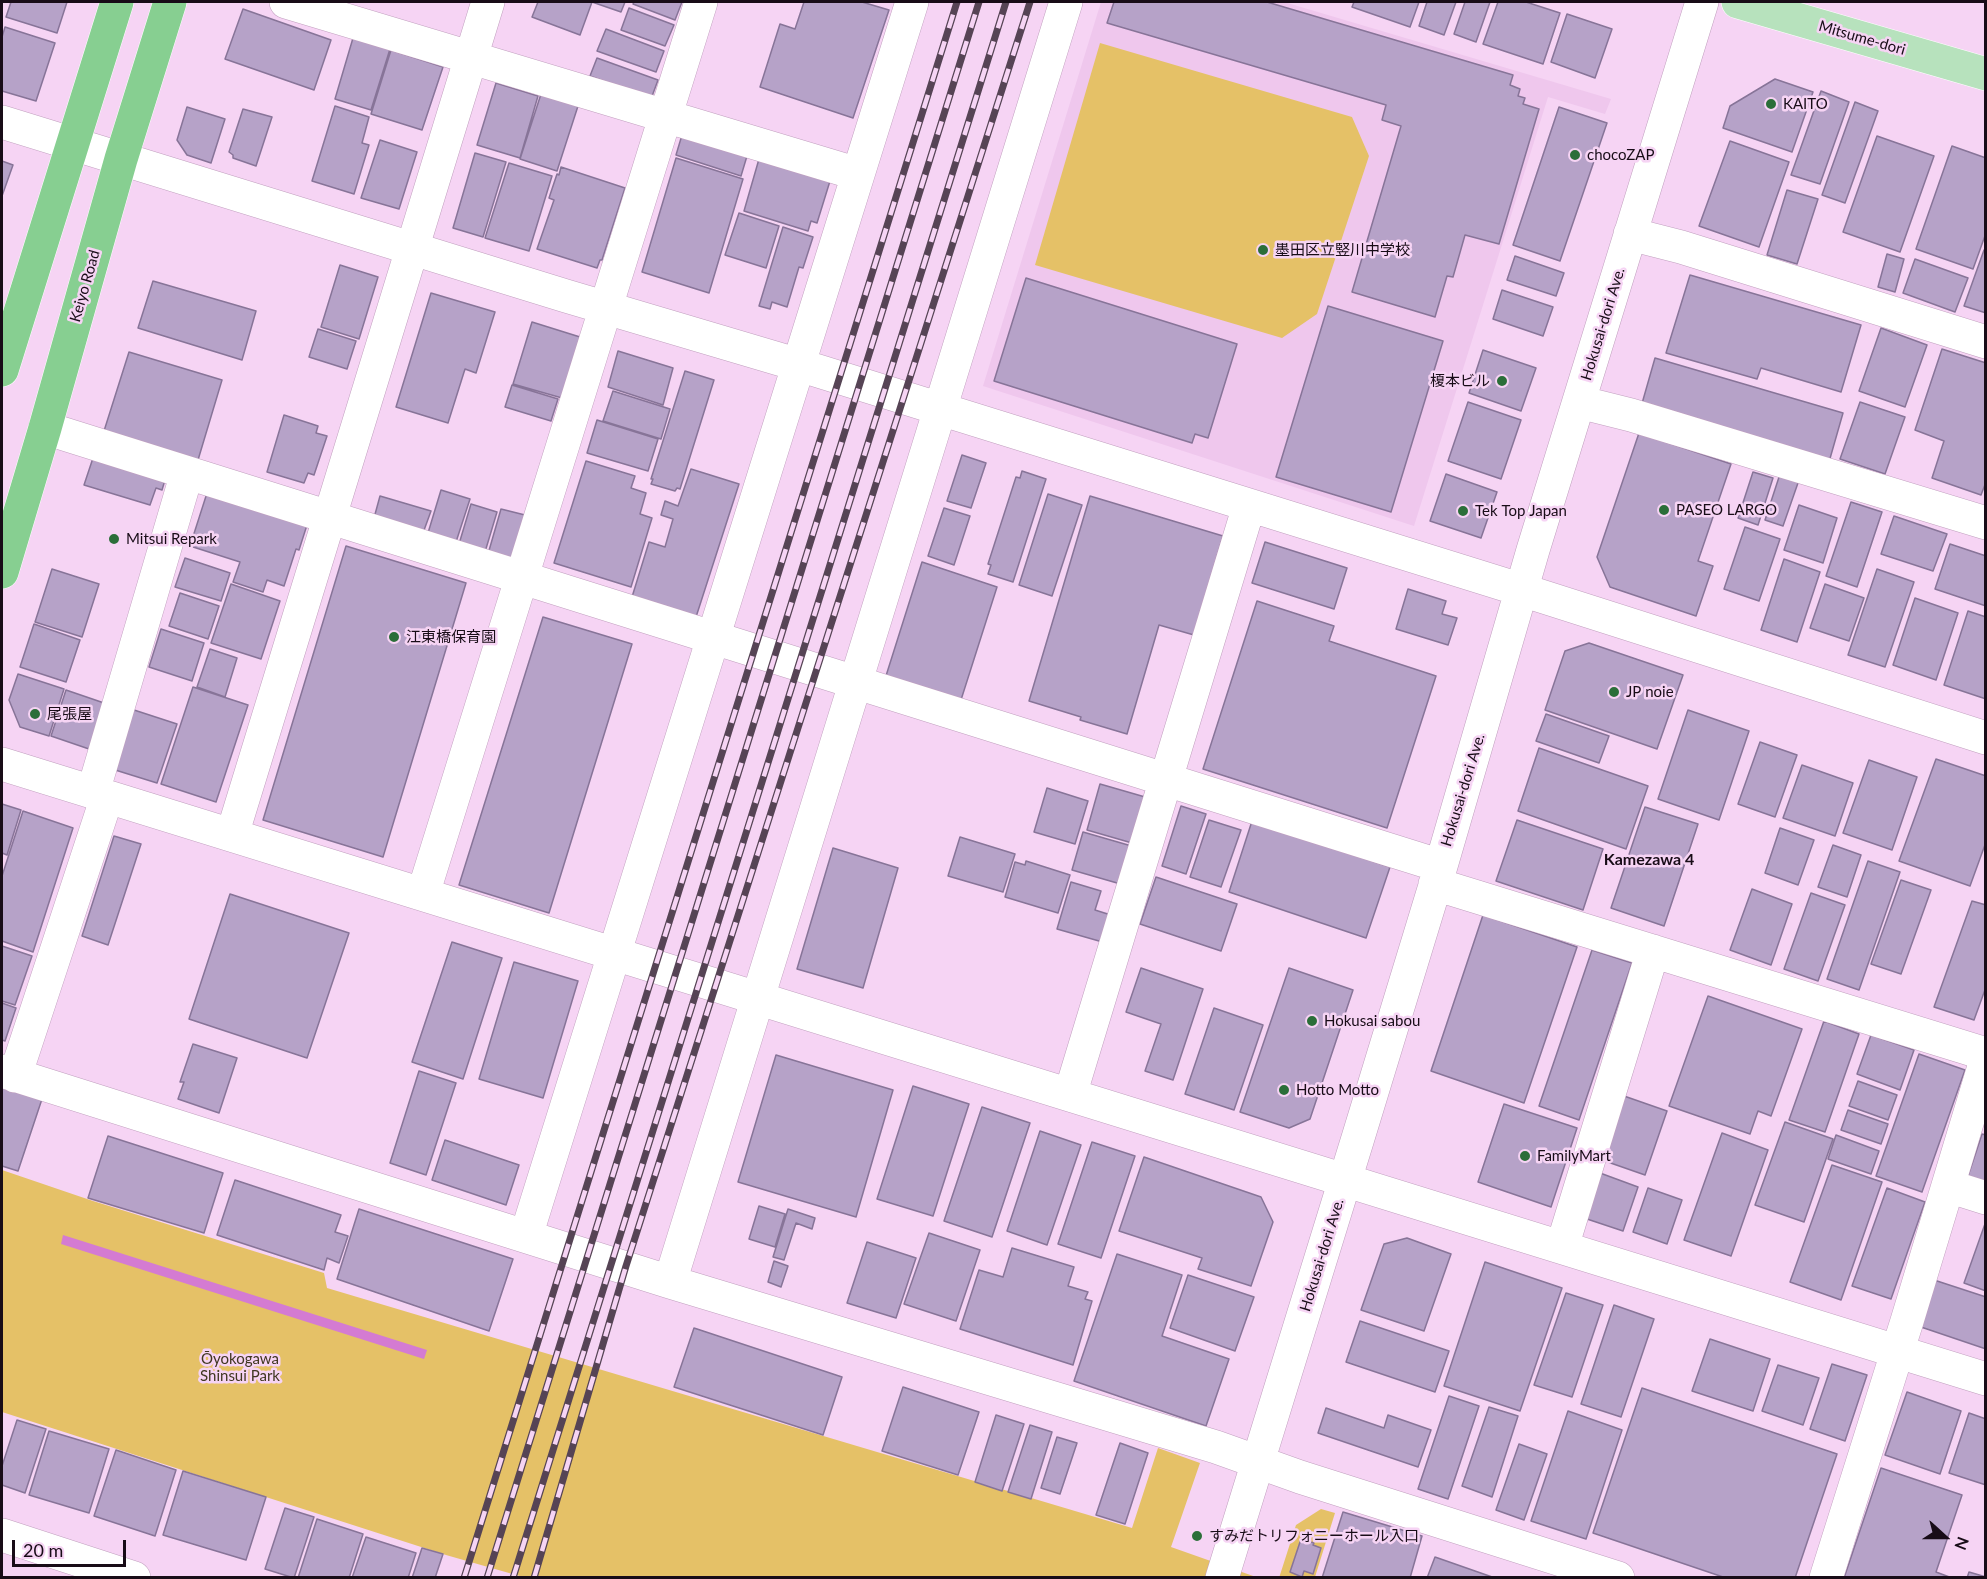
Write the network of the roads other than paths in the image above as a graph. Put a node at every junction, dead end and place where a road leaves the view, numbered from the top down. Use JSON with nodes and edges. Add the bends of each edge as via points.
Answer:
{"nodes":[{"id":1,"x":117,"y":2,"type":"edge"},
{"id":2,"x":170,"y":2,"type":"edge"},
{"id":3,"x":286,"y":2,"type":"edge"},
{"id":4,"x":488,"y":2,"type":"edge"},
{"id":5,"x":701,"y":2,"type":"edge"},
{"id":6,"x":912,"y":2,"type":"edge"},
{"id":7,"x":1066,"y":2,"type":"edge"},
{"id":8,"x":1702,"y":2,"type":"edge"},
{"id":9,"x":1738,"y":2,"type":"edge"},
{"id":10,"x":471,"y":57,"type":"junction"},
{"id":11,"x":1986,"y":74,"type":"edge"},
{"id":12,"x":666,"y":116,"type":"junction"},
{"id":13,"x":2,"y":122,"type":"edge"},
{"id":14,"x":72,"y":144,"type":"junction"},
{"id":15,"x":122,"y":159,"type":"junction"},
{"id":16,"x":858,"y":174,"type":"junction"},
{"id":17,"x":1630,"y":234,"type":"junction"},
{"id":18,"x":413,"y":249,"type":"junction"},
{"id":19,"x":606,"y":308,"type":"junction"},
{"id":20,"x":1986,"y":342,"type":"edge"},
{"id":21,"x":799,"y":364,"type":"junction"},
{"id":22,"x":2,"y":370,"type":"edge"},
{"id":23,"x":1579,"y":402,"type":"junction"},
{"id":24,"x":939,"y":408,"type":"junction"},
{"id":25,"x":45,"y":428,"type":"junction"},
{"id":26,"x":187,"y":473,"type":"junction"},
{"id":27,"x":1249,"y":506,"type":"junction"},
{"id":28,"x":330,"y":518,"type":"junction"},
{"id":29,"x":1986,"y":523,"type":"edge"},
{"id":30,"x":2,"y":572,"type":"edge"},
{"id":31,"x":522,"y":578,"type":"junction"},
{"id":32,"x":1522,"y":590,"type":"junction"},
{"id":33,"x":713,"y":638,"type":"junction"},
{"id":34,"x":854,"y":682,"type":"junction"},
{"id":35,"x":1986,"y":738,"type":"edge"},
{"id":36,"x":2,"y":764,"type":"edge"},
{"id":37,"x":1166,"y":780,"type":"junction"},
{"id":38,"x":100,"y":794,"type":"junction"},
{"id":39,"x":232,"y":835,"type":"junction"},
{"id":40,"x":1438,"y":875,"type":"junction"},
{"id":41,"x":423,"y":894,"type":"junction"},
{"id":42,"x":1653,"y":951,"type":"junction"},
{"id":43,"x":614,"y":954,"type":"junction"},
{"id":44,"x":759,"y":999,"type":"junction"},
{"id":45,"x":1986,"y":1054,"type":"edge"},
{"id":46,"x":1986,"y":1060,"type":"edge"},
{"id":47,"x":8,"y":1074,"type":"edge"},
{"id":48,"x":1070,"y":1095,"type":"junction"},
{"id":49,"x":1345,"y":1180,"type":"junction"},
{"id":50,"x":1948,"y":1186,"type":"junction"},
{"id":51,"x":1986,"y":1198,"type":"edge"},
{"id":52,"x":526,"y":1236,"type":"junction"},
{"id":53,"x":1562,"y":1247,"type":"junction"},
{"id":54,"x":669,"y":1282,"type":"junction"},
{"id":55,"x":1898,"y":1351,"type":"junction"},
{"id":56,"x":1986,"y":1378,"type":"edge"},
{"id":57,"x":1258,"y":1461,"type":"junction"},
{"id":58,"x":2,"y":1535,"type":"edge"},
{"id":59,"x":134,"y":1578,"type":"edge"},
{"id":60,"x":1222,"y":1578,"type":"edge"},
{"id":61,"x":1618,"y":1578,"type":"edge"},
{"id":62,"x":1826,"y":1578,"type":"edge"}],
"edges":[{"from":1,"to":14,"type":"highway"},
{"from":2,"to":15,"type":"highway","name":"Keiyo Road"},
{"from":3,"to":10,"type":"street"},
{"from":4,"to":10,"type":"street"},
{"from":5,"to":12,"type":"street"},
{"from":6,"to":16,"type":"street"},
{"from":7,"to":24,"type":"street"},
{"from":8,"to":17,"type":"street","name":"Hokusai-dori Ave."},
{"from":9,"to":11,"type":"main road","name":"Mitsume-dori"},
{"from":10,"to":12,"type":"street"},
{"from":10,"to":18,"type":"street"},
{"from":12,"to":16,"type":"street"},
{"from":12,"to":19,"type":"street"},
{"from":13,"to":14,"type":"street"},
{"from":14,"to":15,"type":"street"},
{"from":14,"to":22,"type":"highway"},
{"from":15,"to":18,"type":"street"},
{"from":15,"to":25,"type":"highway","name":"Keiyo Road"},
{"from":16,"to":21,"type":"street"},
{"from":17,"to":20,"type":"street"},
{"from":17,"to":23,"type":"street","name":"Hokusai-dori Ave."},
{"from":18,"to":19,"type":"street"},
{"from":18,"to":28,"type":"street"},
{"from":19,"to":21,"type":"street"},
{"from":19,"to":31,"type":"street"},
{"from":21,"to":24,"type":"street"},
{"from":21,"to":33,"type":"street"},
{"from":23,"to":29,"type":"street"},
{"from":23,"to":32,"type":"street","name":"Hokusai-dori Ave."},
{"from":24,"to":27,"type":"street"},
{"from":24,"to":34,"type":"street"},
{"from":25,"to":26,"type":"street"},
{"from":25,"to":30,"type":"highway","name":"Keiyo Road"},
{"from":26,"to":28,"type":"street"},
{"from":26,"to":38,"type":"street"},
{"from":27,"to":32,"type":"street"},
{"from":27,"to":37,"type":"street"},
{"from":28,"to":31,"type":"street"},
{"from":28,"to":39,"type":"street"},
{"from":31,"to":33,"type":"street"},
{"from":31,"to":41,"type":"street"},
{"from":32,"to":35,"type":"street"},
{"from":32,"to":40,"type":"street","name":"Hokusai-dori Ave."},
{"from":33,"to":34,"type":"street"},
{"from":33,"to":43,"type":"street"},
{"from":34,"to":37,"type":"street"},
{"from":34,"to":44,"type":"street"},
{"from":36,"to":38,"type":"street"},
{"from":37,"to":40,"type":"street"},
{"from":37,"to":48,"type":"street"},
{"from":38,"to":39,"type":"street"},
{"from":38,"to":47,"type":"street"},
{"from":39,"to":41,"type":"street"},
{"from":40,"to":42,"type":"street"},
{"from":40,"to":49,"type":"street","name":"Hokusai-dori Ave."},
{"from":41,"to":43,"type":"street"},
{"from":42,"to":45,"type":"street"},
{"from":42,"to":53,"type":"street"},
{"from":43,"to":44,"type":"street"},
{"from":43,"to":52,"type":"street"},
{"from":44,"to":48,"type":"street"},
{"from":44,"to":54,"type":"street"},
{"from":46,"to":50,"type":"street"},
{"from":47,"to":52,"type":"street"},
{"from":48,"to":49,"type":"street"},
{"from":49,"to":53,"type":"street"},
{"from":49,"to":57,"type":"street","name":"Hokusai-dori Ave."},
{"from":50,"to":51,"type":"street"},
{"from":50,"to":55,"type":"street"},
{"from":52,"to":54,"type":"street"},
{"from":53,"to":55,"type":"street"},
{"from":54,"to":57,"type":"street"},
{"from":55,"to":56,"type":"street"},
{"from":55,"to":62,"type":"street"},
{"from":57,"to":60,"type":"street","name":"Hokusai-dori Ave."},
{"from":57,"to":61,"type":"street"},
{"from":58,"to":59,"type":"street"}]}
